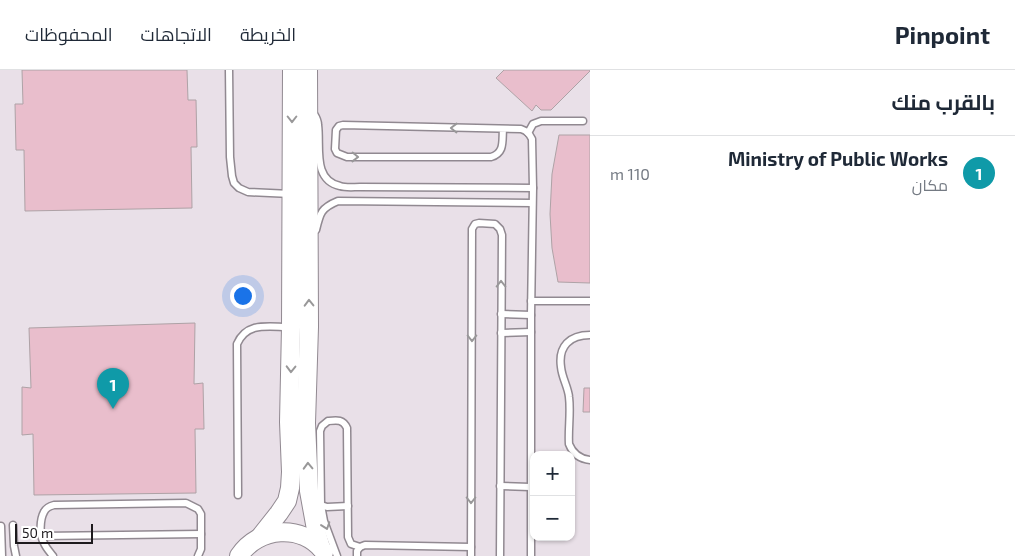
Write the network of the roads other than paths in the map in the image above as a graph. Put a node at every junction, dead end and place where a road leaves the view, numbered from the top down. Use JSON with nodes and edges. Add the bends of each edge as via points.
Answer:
{"nodes":[{"id":1,"x":229,"y":70,"type":"edge"},
{"id":2,"x":292,"y":70,"type":"edge"},
{"id":3,"x":308,"y":70,"type":"edge"},
{"id":4,"x":308,"y":102,"type":"junction"},
{"id":5,"x":583,"y":121,"type":"dead end"},
{"id":6,"x":503,"y":129,"type":"junction"},
{"id":7,"x":528,"y":133,"type":"junction"},
{"id":8,"x":533,"y":188,"type":"junction"},
{"id":9,"x":300,"y":194,"type":"junction"},
{"id":10,"x":532,"y":203,"type":"junction"},
{"id":11,"x":308,"y":262,"type":"junction"},
{"id":12,"x":531,"y":301,"type":"junction"},
{"id":13,"x":590,"y":301,"type":"edge"},
{"id":14,"x":501,"y":314,"type":"junction"},
{"id":15,"x":531,"y":315,"type":"junction"},
{"id":16,"x":300,"y":327,"type":"junction"},
{"id":17,"x":531,"y":332,"type":"junction"},
{"id":18,"x":501,"y":333,"type":"junction"},
{"id":19,"x":590,"y":335,"type":"edge"},
{"id":20,"x":530,"y":451,"type":"edge"},
{"id":21,"x":590,"y":460,"type":"edge"},
{"id":22,"x":500,"y":486,"type":"junction"},
{"id":23,"x":530,"y":487,"type":"edge"},
{"id":24,"x":238,"y":495,"type":"dead end"},
{"id":25,"x":530,"y":496,"type":"edge"},
{"id":26,"x":321,"y":505,"type":"junction"},
{"id":27,"x":348,"y":506,"type":"junction"},
{"id":28,"x":13,"y":525,"type":"dead end"},
{"id":29,"x":1,"y":526,"type":"edge"},
{"id":30,"x":201,"y":534,"type":"junction"},
{"id":31,"x":1,"y":536,"type":"edge"},
{"id":32,"x":14,"y":536,"type":"junction"},
{"id":33,"x":42,"y":536,"type":"junction"},
{"id":34,"x":260,"y":537,"type":"junction"},
{"id":35,"x":360,"y":547,"type":"junction"},
{"id":36,"x":471,"y":547,"type":"junction"},
{"id":37,"x":324,"y":552,"type":"edge"},
{"id":38,"x":2,"y":556,"type":"edge"},
{"id":39,"x":16,"y":556,"type":"edge"},
{"id":40,"x":53,"y":556,"type":"edge"},
{"id":41,"x":198,"y":556,"type":"edge"},
{"id":42,"x":239,"y":556,"type":"edge"},
{"id":43,"x":337,"y":556,"type":"edge"},
{"id":44,"x":357,"y":556,"type":"edge"},
{"id":45,"x":471,"y":556,"type":"edge"},
{"id":46,"x":500,"y":556,"type":"edge"},
{"id":47,"x":530,"y":556,"type":"edge"}],
"edges":[{"from":1,"to":9,"type":"lane","via":[[230,156],[234,182],[248,192]]},
{"from":2,"to":9,"type":"street","one_way":true},
{"from":3,"to":4,"type":"street"},
{"from":4,"to":8,"type":"lane","via":[[318,122],[322,173],[332,183],[360,187]]},
{"from":4,"to":9,"type":"street"},
{"from":5,"to":7,"type":"lane","via":[[537,122]]},
{"from":6,"to":6,"type":"lane","one_way":true,"via":[[343,125],[336,130],[335,149],[347,157],[491,157],[502,148]]},
{"from":6,"to":7,"type":"lane","via":[[521,129]]},
{"from":7,"to":8,"type":"lane","via":[[532,139]]},
{"from":8,"to":10,"type":"lane"},
{"from":9,"to":11,"type":"street"},
{"from":9,"to":16,"type":"street"},
{"from":10,"to":11,"type":"lane","via":[[338,202],[320,214]]},
{"from":10,"to":12,"type":"lane"},
{"from":16,"to":11,"type":"street","one_way":true},
{"from":12,"to":13,"type":"lane"},
{"from":12,"to":15,"type":"lane"},
{"from":14,"to":15,"type":"lane"},
{"from":14,"to":18,"type":"lane"},
{"from":14,"to":36,"type":"lane","one_way":true,"via":[[502,235],[495,224],[475,224],[472,229]]},
{"from":15,"to":17,"type":"lane"},
{"from":16,"to":24,"type":"lane","via":[[257,326],[240,336],[237,344]]},
{"from":16,"to":34,"type":"street","one_way":true,"via":[[289,422],[290,488],[287,501]]},
{"from":37,"to":16,"type":"street","one_way":true,"via":[[311,505],[308,478]]},
{"from":17,"to":18,"type":"lane"},
{"from":17,"to":20,"type":"lane"},
{"from":18,"to":22,"type":"lane"},
{"from":19,"to":21,"type":"lane","via":[[568,341],[560,361],[569,400],[569,444],[579,457]]},
{"from":22,"to":23,"type":"lane"},
{"from":22,"to":46,"type":"lane"},
{"from":25,"to":47,"type":"lane"},
{"from":26,"to":27,"type":"lane"},
{"from":26,"to":27,"type":"lane","via":[[320,431],[328,421],[339,420],[347,428]]},
{"from":26,"to":43,"type":"lane","one_way":true},
{"from":27,"to":35,"type":"lane","via":[[349,541]]},
{"from":28,"to":32,"type":"lane"},
{"from":29,"to":31,"type":"lane"},
{"from":30,"to":33,"type":"lane"},
{"from":30,"to":33,"type":"lane","via":[[201,514],[186,503],[54,505],[44,511]]},
{"from":30,"to":41,"type":"lane","via":[[202,549]]},
{"from":31,"to":32,"type":"lane"},
{"from":31,"to":38,"type":"lane"},
{"from":32,"to":39,"type":"lane"},
{"from":33,"to":40,"type":"lane","via":[[42,542]]},
{"from":34,"to":37,"type":"street","via":[[272,533],[298,534]]},
{"from":34,"to":42,"type":"street"},
{"from":35,"to":36,"type":"lane"},
{"from":35,"to":44,"type":"lane"},
{"from":36,"to":45,"type":"lane"}]}
